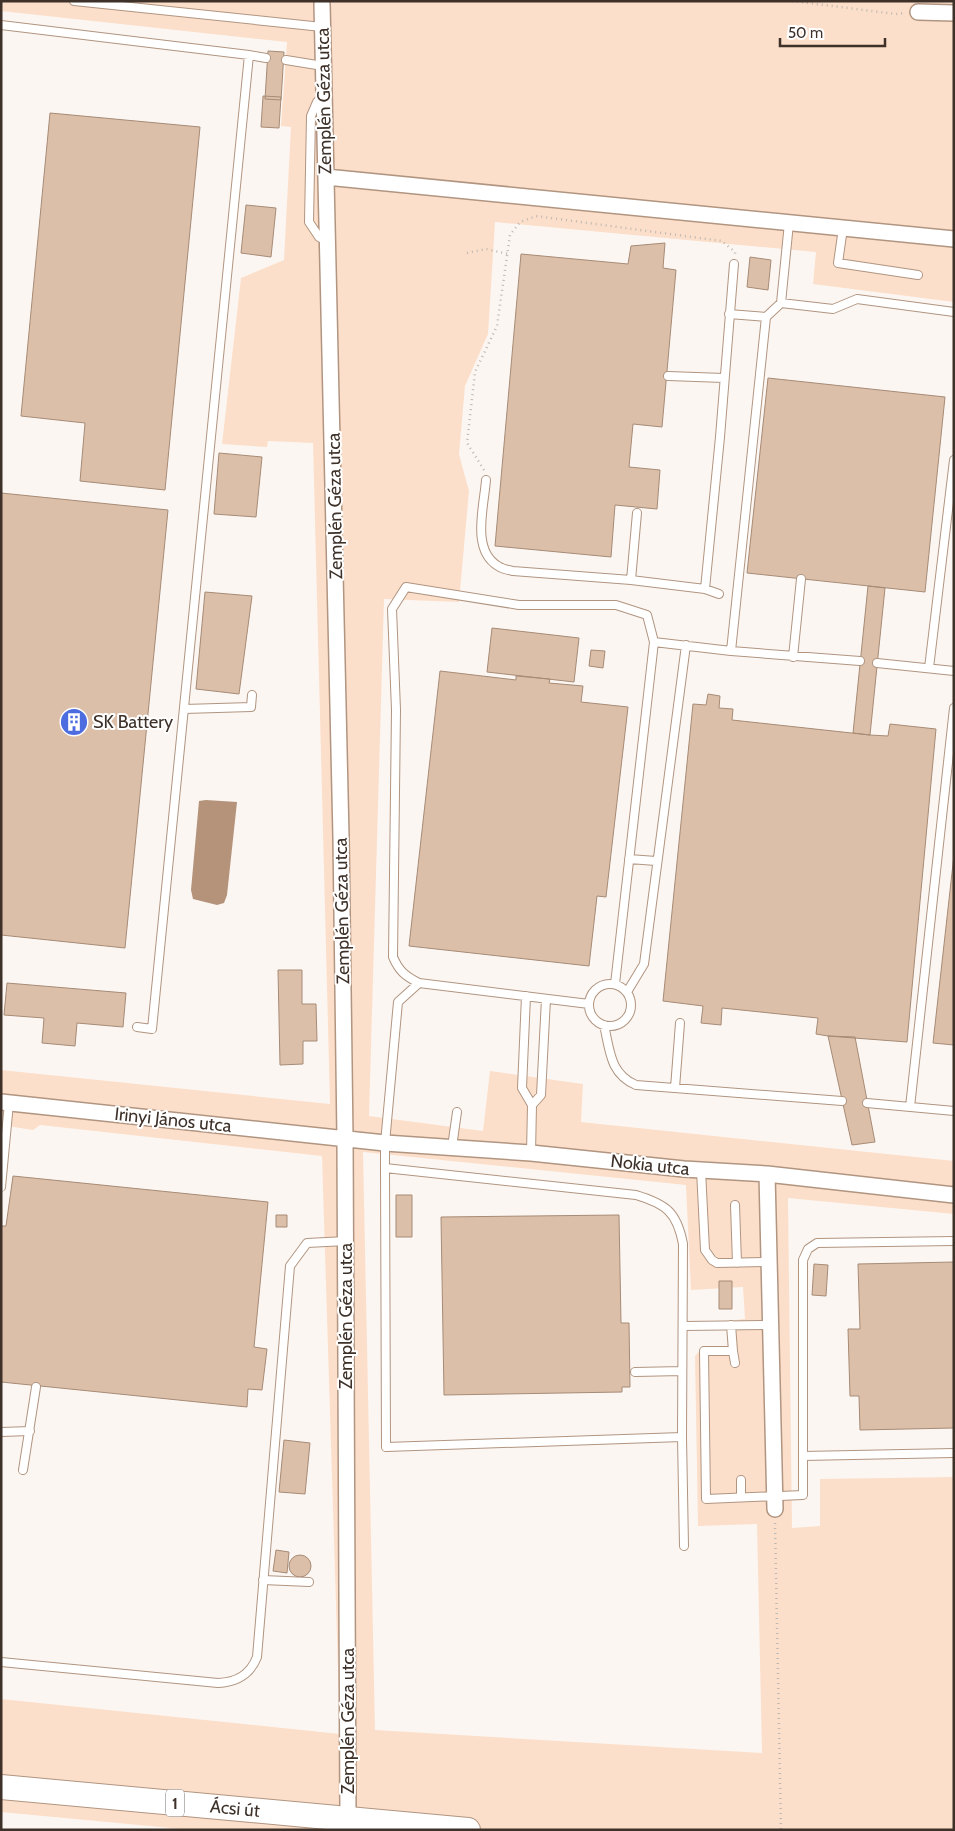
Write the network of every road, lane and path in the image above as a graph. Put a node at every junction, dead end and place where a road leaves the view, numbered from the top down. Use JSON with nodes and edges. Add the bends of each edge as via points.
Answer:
{"nodes":[{"id":1,"x":74,"y":1,"type":"edge"},
{"id":2,"x":792,"y":1,"type":"edge"},
{"id":3,"x":322,"y":4,"type":"dead end"},
{"id":4,"x":918,"y":12,"type":"joint"},
{"id":5,"x":954,"y":13,"type":"edge"},
{"id":6,"x":1,"y":25,"type":"edge"},
{"id":7,"x":322,"y":27,"type":"junction"},
{"id":8,"x":249,"y":55,"type":"junction"},
{"id":9,"x":266,"y":58,"type":"dead end"},
{"id":10,"x":286,"y":60,"type":"dead end"},
{"id":11,"x":323,"y":66,"type":"junction"},
{"id":12,"x":324,"y":95,"type":"junction"},
{"id":13,"x":326,"y":177,"type":"junction"},
{"id":14,"x":789,"y":223,"type":"junction"},
{"id":15,"x":843,"y":228,"type":"junction"},
{"id":16,"x":954,"y":239,"type":"edge"},
{"id":17,"x":328,"y":242,"type":"junction"},
{"id":18,"x":467,"y":253,"type":"dead end"},
{"id":19,"x":508,"y":254,"type":"junction"},
{"id":20,"x":734,"y":264,"type":"joint"},
{"id":21,"x":918,"y":275,"type":"dead end"},
{"id":22,"x":781,"y":303,"type":"junction"},
{"id":23,"x":954,"y":312,"type":"edge"},
{"id":24,"x":729,"y":314,"type":"junction"},
{"id":25,"x":766,"y":317,"type":"junction"},
{"id":26,"x":668,"y":376,"type":"dead end"},
{"id":27,"x":724,"y":378,"type":"junction"},
{"id":28,"x":954,"y":460,"type":"edge"},
{"id":29,"x":486,"y":480,"type":"joint"},
{"id":30,"x":637,"y":513,"type":"dead end"},
{"id":31,"x":801,"y":579,"type":"dead end"},
{"id":32,"x":631,"y":580,"type":"junction"},
{"id":33,"x":705,"y":589,"type":"junction"},
{"id":34,"x":719,"y":594,"type":"dead end"},
{"id":35,"x":654,"y":642,"type":"junction"},
{"id":36,"x":686,"y":644,"type":"junction"},
{"id":37,"x":731,"y":651,"type":"junction"},
{"id":38,"x":793,"y":657,"type":"junction"},
{"id":39,"x":860,"y":661,"type":"dead end"},
{"id":40,"x":877,"y":663,"type":"dead end"},
{"id":41,"x":929,"y":668,"type":"junction"},
{"id":42,"x":954,"y":671,"type":"edge"},
{"id":43,"x":252,"y":695,"type":"dead end"},
{"id":44,"x":954,"y":708,"type":"edge"},
{"id":45,"x":184,"y":709,"type":"junction"},
{"id":46,"x":629,"y":859,"type":"junction"},
{"id":47,"x":656,"y":861,"type":"junction"},
{"id":48,"x":419,"y":983,"type":"junction"},
{"id":49,"x":615,"y":984,"type":"junction"},
{"id":50,"x":627,"y":992,"type":"junction"},
{"id":51,"x":526,"y":996,"type":"junction"},
{"id":52,"x":546,"y":999,"type":"junction"},
{"id":53,"x":589,"y":1004,"type":"junction"},
{"id":54,"x":680,"y":1023,"type":"dead end"},
{"id":55,"x":604,"y":1025,"type":"junction"},
{"id":56,"x":137,"y":1027,"type":"dead end"},
{"id":57,"x":675,"y":1088,"type":"junction"},
{"id":58,"x":842,"y":1101,"type":"dead end"},
{"id":59,"x":5,"y":1102,"type":"edge"},
{"id":60,"x":867,"y":1103,"type":"dead end"},
{"id":61,"x":532,"y":1105,"type":"junction"},
{"id":62,"x":910,"y":1106,"type":"junction"},
{"id":63,"x":954,"y":1111,"type":"edge"},
{"id":64,"x":457,"y":1112,"type":"dead end"},
{"id":65,"x":345,"y":1139,"type":"junction"},
{"id":66,"x":386,"y":1143,"type":"junction"},
{"id":67,"x":452,"y":1148,"type":"junction"},
{"id":68,"x":531,"y":1153,"type":"junction"},
{"id":69,"x":386,"y":1168,"type":"junction"},
{"id":70,"x":701,"y":1170,"type":"junction"},
{"id":71,"x":767,"y":1174,"type":"junction"},
{"id":72,"x":1,"y":1187,"type":"edge"},
{"id":73,"x":954,"y":1195,"type":"edge"},
{"id":74,"x":735,"y":1205,"type":"dead end"},
{"id":75,"x":346,"y":1241,"type":"junction"},
{"id":76,"x":954,"y":1241,"type":"edge"},
{"id":77,"x":769,"y":1262,"type":"junction"},
{"id":78,"x":737,"y":1263,"type":"junction"},
{"id":79,"x":731,"y":1325,"type":"junction"},
{"id":80,"x":770,"y":1325,"type":"junction"},
{"id":81,"x":683,"y":1326,"type":"junction"},
{"id":82,"x":732,"y":1351,"type":"junction"},
{"id":83,"x":735,"y":1363,"type":"dead end"},
{"id":84,"x":682,"y":1371,"type":"junction"},
{"id":85,"x":636,"y":1372,"type":"dead end"},
{"id":86,"x":36,"y":1388,"type":"dead end"},
{"id":87,"x":30,"y":1431,"type":"junction"},
{"id":88,"x":1,"y":1432,"type":"edge"},
{"id":89,"x":682,"y":1437,"type":"junction"},
{"id":90,"x":954,"y":1453,"type":"edge"},
{"id":91,"x":802,"y":1456,"type":"junction"},
{"id":92,"x":23,"y":1470,"type":"dead end"},
{"id":93,"x":741,"y":1480,"type":"dead end"},
{"id":94,"x":741,"y":1497,"type":"junction"},
{"id":95,"x":775,"y":1502,"type":"junction"},
{"id":96,"x":684,"y":1546,"type":"dead end"},
{"id":97,"x":263,"y":1580,"type":"junction"},
{"id":98,"x":309,"y":1582,"type":"dead end"},
{"id":99,"x":1,"y":1662,"type":"edge"},
{"id":100,"x":1,"y":1787,"type":"edge"},
{"id":101,"x":348,"y":1818,"type":"junction"},
{"id":102,"x":468,"y":1830,"type":"edge"},
{"id":103,"x":780,"y":1830,"type":"edge"}],
"edges":[{"from":1,"to":7,"type":"lane"},
{"from":2,"to":4,"type":"path","via":[[896,14]]},
{"from":3,"to":7,"type":"street","name":"Zemplén Géza utca"},
{"from":4,"to":5,"type":"street"},
{"from":6,"to":8,"type":"lane"},
{"from":7,"to":11,"type":"street","name":"Zemplén Géza utca"},
{"from":8,"to":9,"type":"lane"},
{"from":8,"to":45,"type":"lane"},
{"from":10,"to":11,"type":"lane"},
{"from":11,"to":12,"type":"street","name":"Zemplén Géza utca"},
{"from":12,"to":13,"type":"street","name":"Zemplén Géza utca"},
{"from":12,"to":17,"type":"lane","via":[[311,116],[309,222],[318,237]]},
{"from":13,"to":14,"type":"street"},
{"from":13,"to":17,"type":"street","name":"Zemplén Géza utca"},
{"from":14,"to":15,"type":"street"},
{"from":14,"to":22,"type":"lane"},
{"from":15,"to":16,"type":"street"},
{"from":15,"to":21,"type":"lane","via":[[838,262]]},
{"from":17,"to":65,"type":"street","name":"Zemplén Géza utca","via":[[342,837]]},
{"from":18,"to":19,"type":"path","via":[[486,249]]},
{"from":19,"to":20,"type":"path","via":[[510,236],[520,222],[536,216],[722,240],[735,252]]},
{"from":19,"to":29,"type":"path","via":[[497,326],[475,372],[467,443],[484,469]]},
{"from":20,"to":24,"type":"lane"},
{"from":22,"to":23,"type":"lane","via":[[834,309],[858,299]]},
{"from":22,"to":25,"type":"lane"},
{"from":24,"to":25,"type":"lane"},
{"from":24,"to":27,"type":"lane"},
{"from":25,"to":37,"type":"lane"},
{"from":26,"to":27,"type":"lane"},
{"from":27,"to":33,"type":"lane"},
{"from":28,"to":41,"type":"lane"},
{"from":29,"to":32,"type":"lane","via":[[481,539],[484,552],[499,568]]},
{"from":30,"to":32,"type":"lane"},
{"from":31,"to":38,"type":"lane"},
{"from":32,"to":33,"type":"lane"},
{"from":33,"to":34,"type":"lane"},
{"from":35,"to":36,"type":"lane"},
{"from":35,"to":46,"type":"lane"},
{"from":35,"to":48,"type":"lane","via":[[647,615],[616,605],[519,605],[406,587],[392,609],[396,710],[394,957],[400,971]]},
{"from":36,"to":37,"type":"lane"},
{"from":36,"to":47,"type":"lane"},
{"from":37,"to":38,"type":"lane"},
{"from":38,"to":39,"type":"lane"},
{"from":40,"to":41,"type":"lane"},
{"from":41,"to":42,"type":"lane"},
{"from":43,"to":45,"type":"lane","via":[[251,707]]},
{"from":44,"to":62,"type":"lane"},
{"from":45,"to":56,"type":"lane","via":[[152,1029]]},
{"from":46,"to":47,"type":"lane"},
{"from":46,"to":49,"type":"lane"},
{"from":47,"to":50,"type":"lane","via":[[644,964]]},
{"from":48,"to":51,"type":"lane"},
{"from":48,"to":66,"type":"lane","via":[[398,1002]]},
{"from":49,"to":50,"type":"lane"},
{"from":49,"to":53,"type":"lane","via":[[595,990]]},
{"from":50,"to":55,"type":"lane","via":[[632,1005],[628,1017],[617,1025]]},
{"from":51,"to":52,"type":"lane"},
{"from":51,"to":61,"type":"lane","via":[[522,1088]]},
{"from":52,"to":53,"type":"lane"},
{"from":52,"to":61,"type":"lane","via":[[541,1095]]},
{"from":53,"to":55,"type":"lane","via":[[593,1018]]},
{"from":54,"to":57,"type":"lane"},
{"from":55,"to":57,"type":"lane","via":[[614,1068],[619,1074],[636,1085]]},
{"from":57,"to":58,"type":"lane"},
{"from":59,"to":65,"type":"street","name":"Irinyi János utca"},
{"from":59,"to":72,"type":"lane"},
{"from":60,"to":62,"type":"lane"},
{"from":61,"to":68,"type":"lane"},
{"from":62,"to":63,"type":"lane"},
{"from":64,"to":67,"type":"lane"},
{"from":65,"to":66,"type":"street","name":"Nokia utca"},
{"from":65,"to":75,"type":"street","name":"Zemplén Géza utca"},
{"from":66,"to":67,"type":"street","name":"Nokia utca"},
{"from":66,"to":69,"type":"lane"},
{"from":67,"to":68,"type":"street","name":"Nokia utca"},
{"from":68,"to":70,"type":"street","name":"Nokia utca"},
{"from":69,"to":81,"type":"lane","via":[[636,1195],[657,1202],[670,1212],[680,1227]]},
{"from":69,"to":89,"type":"lane","via":[[386,1447]]},
{"from":70,"to":71,"type":"street","name":"Nokia utca"},
{"from":70,"to":78,"type":"lane","via":[[704,1250],[717,1263]]},
{"from":71,"to":73,"type":"street","name":"Nokia utca"},
{"from":71,"to":77,"type":"street"},
{"from":74,"to":78,"type":"lane"},
{"from":75,"to":97,"type":"lane","via":[[307,1243],[290,1266]]},
{"from":75,"to":101,"type":"street","name":"Zemplén Géza utca"},
{"from":76,"to":91,"type":"lane","via":[[817,1243],[808,1249],[803,1260]]},
{"from":77,"to":78,"type":"lane"},
{"from":77,"to":80,"type":"street"},
{"from":79,"to":80,"type":"lane"},
{"from":79,"to":81,"type":"lane"},
{"from":79,"to":82,"type":"lane"},
{"from":80,"to":95,"type":"street"},
{"from":81,"to":84,"type":"lane"},
{"from":82,"to":83,"type":"lane"},
{"from":82,"to":94,"type":"lane","via":[[704,1351],[706,1499]]},
{"from":84,"to":85,"type":"lane"},
{"from":84,"to":89,"type":"lane"},
{"from":86,"to":87,"type":"lane"},
{"from":87,"to":88,"type":"lane"},
{"from":87,"to":92,"type":"lane"},
{"from":89,"to":96,"type":"lane"},
{"from":90,"to":91,"type":"lane"},
{"from":91,"to":95,"type":"lane","via":[[803,1495]]},
{"from":93,"to":94,"type":"lane"},
{"from":94,"to":95,"type":"lane"},
{"from":95,"to":103,"type":"path"},
{"from":97,"to":98,"type":"lane"},
{"from":97,"to":99,"type":"lane","via":[[257,1657],[250,1672],[235,1680],[218,1683]]},
{"from":100,"to":101,"type":"main road","name":"Ácsi út","number":"1"},
{"from":101,"to":102,"type":"main road","name":"Ácsi út","number":"1"}]}
